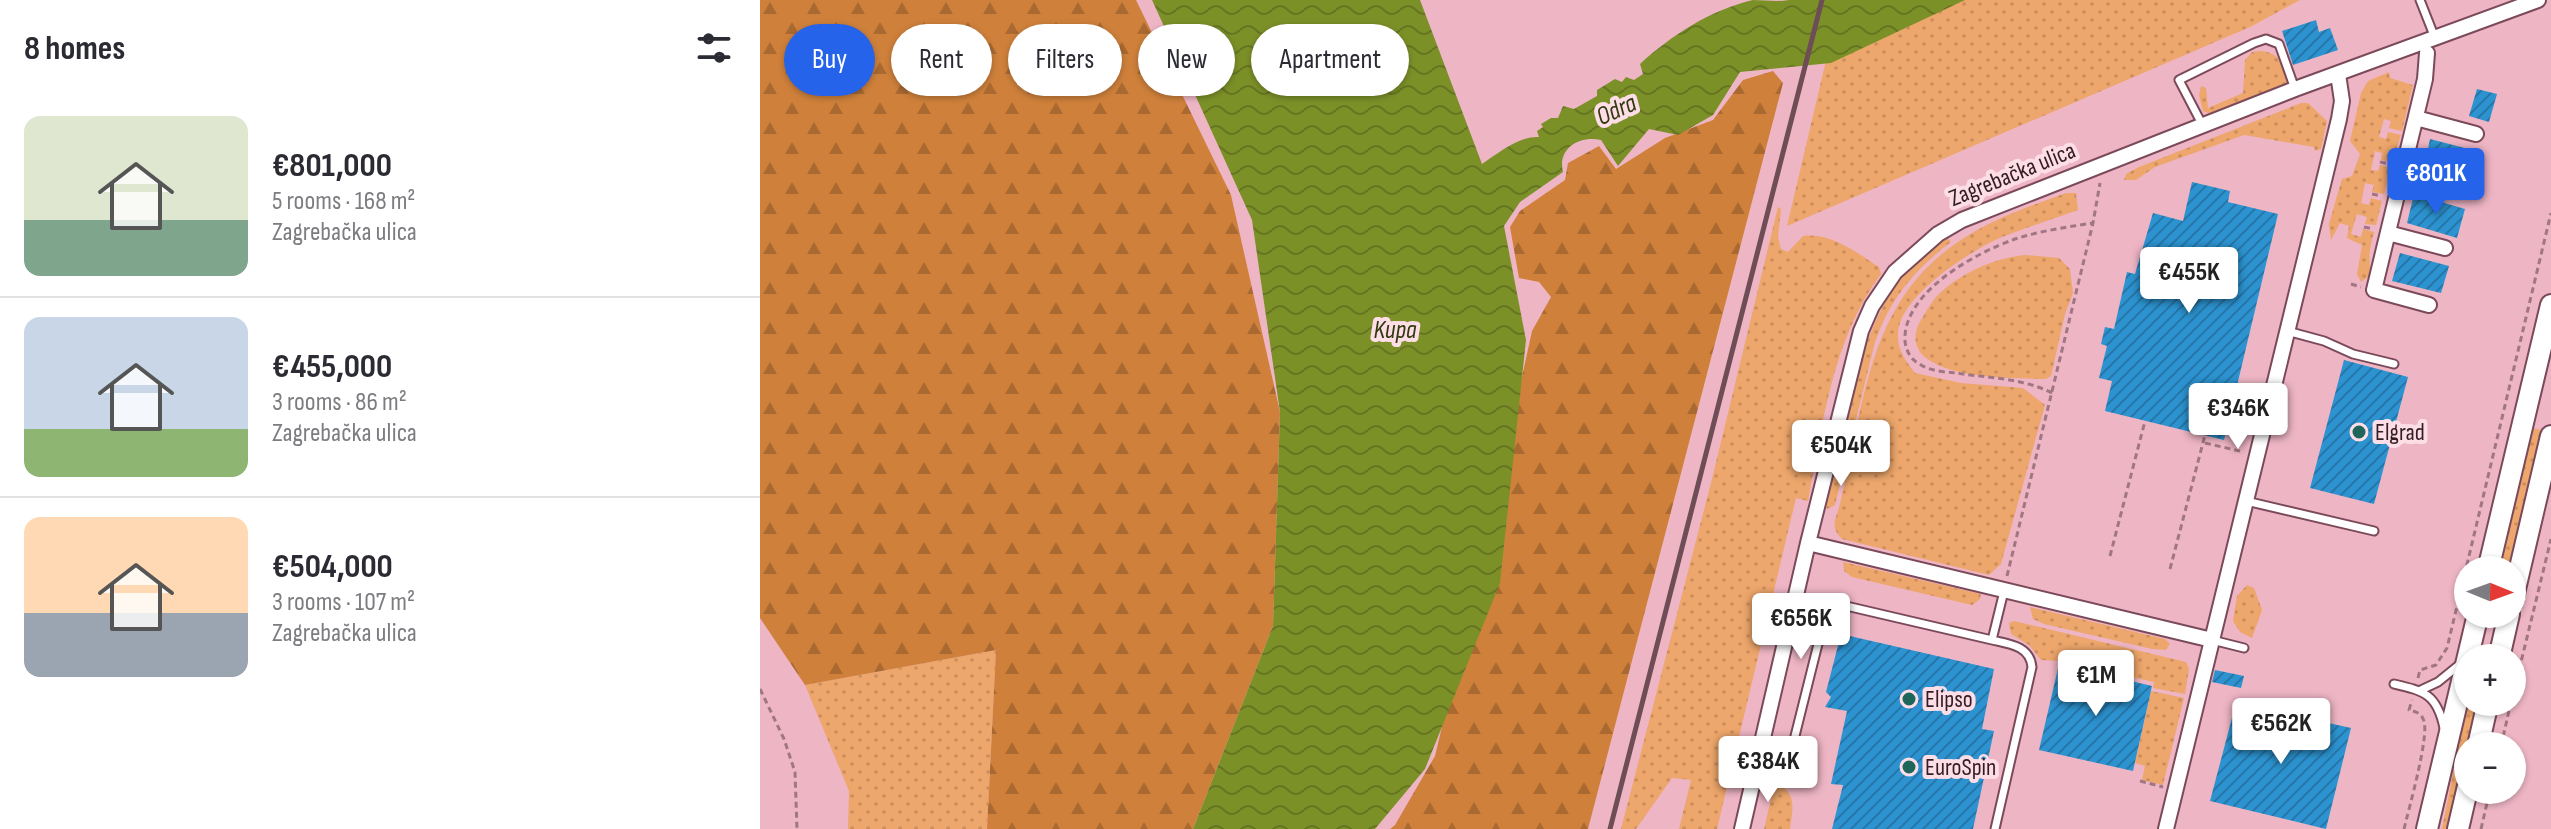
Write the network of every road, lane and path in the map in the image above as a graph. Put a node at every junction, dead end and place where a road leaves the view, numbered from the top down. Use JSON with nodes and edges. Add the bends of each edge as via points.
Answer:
{"nodes":[{"id":1,"x":2420,"y":0,"type":"edge"},
{"id":2,"x":2538,"y":0,"type":"edge"},
{"id":3,"x":2551,"y":3,"type":"edge"},
{"id":4,"x":2435,"y":38,"type":"junction"},
{"id":5,"x":2427,"y":53,"type":"dead end"},
{"id":6,"x":2338,"y":74,"type":"junction"},
{"id":7,"x":2295,"y":89,"type":"junction"},
{"id":8,"x":2416,"y":118,"type":"junction"},
{"id":9,"x":2203,"y":127,"type":"junction"},
{"id":10,"x":2476,"y":134,"type":"dead end"},
{"id":11,"x":2101,"y":167,"type":"junction"},
{"id":12,"x":2403,"y":174,"type":"junction"},
{"id":13,"x":2461,"y":191,"type":"dead end"},
{"id":14,"x":2551,"y":213,"type":"edge"},
{"id":15,"x":2093,"y":223,"type":"junction"},
{"id":16,"x":2388,"y":233,"type":"junction"},
{"id":17,"x":2445,"y":248,"type":"dead end"},
{"id":18,"x":2429,"y":305,"type":"dead end"},
{"id":19,"x":2551,"y":305,"type":"edge"},
{"id":20,"x":2287,"y":331,"type":"junction"},
{"id":21,"x":2394,"y":364,"type":"dead end"},
{"id":22,"x":2052,"y":393,"type":"junction"},
{"id":23,"x":2145,"y":421,"type":"dead end"},
{"id":24,"x":2205,"y":435,"type":"dead end"},
{"id":25,"x":2551,"y":436,"type":"edge"},
{"id":26,"x":2203,"y":443,"type":"junction"},
{"id":27,"x":2244,"y":452,"type":"dead end"},
{"id":28,"x":2246,"y":501,"type":"junction"},
{"id":29,"x":2374,"y":531,"type":"dead end"},
{"id":30,"x":2551,"y":539,"type":"edge"},
{"id":31,"x":1808,"y":543,"type":"junction"},
{"id":32,"x":2110,"y":556,"type":"dead end"},
{"id":33,"x":2491,"y":556,"type":"edge"},
{"id":34,"x":2523,"y":556,"type":"edge"},
{"id":35,"x":2170,"y":569,"type":"dead end"},
{"id":36,"x":2004,"y":590,"type":"junction"},
{"id":37,"x":1992,"y":640,"type":"junction"},
{"id":38,"x":2212,"y":640,"type":"junction"},
{"id":39,"x":2526,"y":644,"type":"edge"},
{"id":40,"x":2244,"y":648,"type":"dead end"},
{"id":41,"x":2454,"y":668,"type":"edge"},
{"id":42,"x":2394,"y":684,"type":"dead end"},
{"id":43,"x":760,"y":689,"type":"edge"},
{"id":44,"x":2418,"y":690,"type":"junction"},
{"id":45,"x":2454,"y":716,"type":"edge"},
{"id":46,"x":2445,"y":755,"type":"junction"},
{"id":47,"x":1756,"y":771,"type":"junction"},
{"id":48,"x":2140,"y":781,"type":"dead end"},
{"id":49,"x":2167,"y":788,"type":"dead end"},
{"id":50,"x":2464,"y":804,"type":"edge"},
{"id":51,"x":2487,"y":804,"type":"edge"},
{"id":52,"x":797,"y":829,"type":"edge"},
{"id":53,"x":1742,"y":829,"type":"edge"},
{"id":54,"x":1995,"y":829,"type":"edge"},
{"id":55,"x":2166,"y":829,"type":"edge"},
{"id":56,"x":2404,"y":829,"type":"edge"},
{"id":57,"x":2427,"y":829,"type":"edge"},
{"id":58,"x":2458,"y":829,"type":"edge"},
{"id":59,"x":2481,"y":829,"type":"edge"}],
"edges":[{"from":1,"to":4,"type":"lane"},
{"from":2,"to":3,"type":"street","name":"Zagrebačka ulica"},
{"from":2,"to":4,"type":"street","name":"Zagrebačka ulica"},
{"from":4,"to":6,"type":"street","name":"Zagrebačka ulica"},
{"from":5,"to":8,"type":"street"},
{"from":6,"to":7,"type":"street","name":"Zagrebačka ulica"},
{"from":6,"to":20,"type":"street","via":[[2339,119]]},
{"from":7,"to":9,"type":"street","name":"Zagrebačka ulica"},
{"from":7,"to":9,"type":"lane","via":[[2279,44],[2266,39],[2254,43],[2179,80]]},
{"from":8,"to":10,"type":"street"},
{"from":8,"to":12,"type":"street"},
{"from":9,"to":11,"type":"street","name":"Zagrebačka ulica"},
{"from":11,"to":15,"type":"path"},
{"from":11,"to":31,"type":"street","name":"Zagrebačka ulica","via":[[1950,226],[1895,272],[1861,331]]},
{"from":12,"to":13,"type":"street"},
{"from":12,"to":16,"type":"street"},
{"from":14,"to":44,"type":"path","via":[[2447,648],[2436,665],[2420,670]]},
{"from":15,"to":22,"type":"path"},
{"from":15,"to":22,"type":"path","via":[[2015,239],[1981,254],[1951,271],[1907,320],[1905,344],[1919,365],[2026,383]]},
{"from":16,"to":17,"type":"street"},
{"from":16,"to":18,"type":"street","via":[[2374,290]]},
{"from":19,"to":33,"type":"main road"},
{"from":20,"to":21,"type":"lane"},
{"from":20,"to":28,"type":"street"},
{"from":22,"to":36,"type":"path"},
{"from":23,"to":32,"type":"path"},
{"from":24,"to":26,"type":"path"},
{"from":25,"to":34,"type":"main road"},
{"from":26,"to":27,"type":"path"},
{"from":26,"to":35,"type":"path"},
{"from":28,"to":29,"type":"lane"},
{"from":28,"to":38,"type":"street"},
{"from":30,"to":39,"type":"path"},
{"from":31,"to":36,"type":"street"},
{"from":31,"to":47,"type":"street","name":"Zagrebačka ulica"},
{"from":36,"to":37,"type":"lane"},
{"from":36,"to":38,"type":"street"},
{"from":37,"to":47,"type":"lane","via":[[1833,606],[1824,620],[1785,776]]},
{"from":37,"to":54,"type":"lane","via":[[2023,650],[2032,667]]},
{"from":38,"to":40,"type":"lane"},
{"from":38,"to":55,"type":"street"},
{"from":41,"to":44,"type":"lane"},
{"from":42,"to":44,"type":"lane"},
{"from":43,"to":52,"type":"path","via":[[795,772]]},
{"from":44,"to":46,"type":"lane","via":[[2441,714]]},
{"from":44,"to":56,"type":"path","via":[[2409,710],[2422,717],[2425,735]]},
{"from":45,"to":46,"type":"main road"},
{"from":46,"to":57,"type":"main road"},
{"from":47,"to":53,"type":"street","name":"Zagrebačka ulica"},
{"from":48,"to":49,"type":"path"},
{"from":50,"to":58,"type":"main road"},
{"from":51,"to":59,"type":"path"}]}
